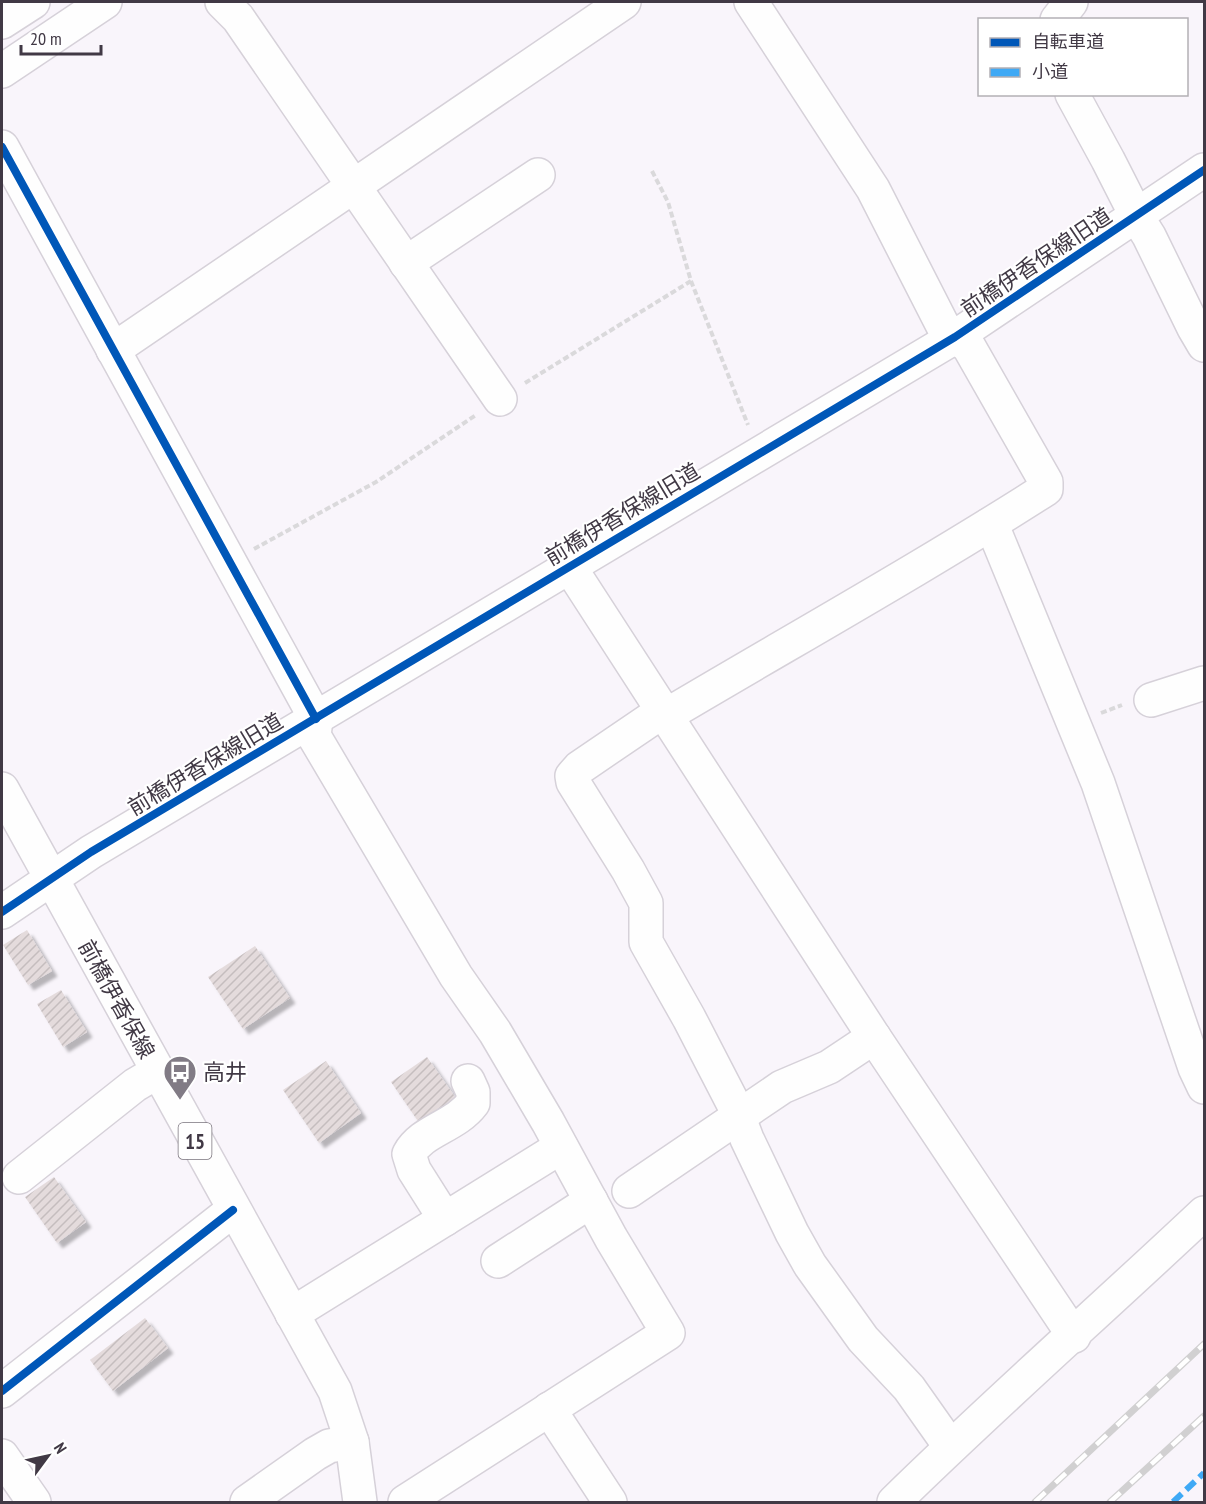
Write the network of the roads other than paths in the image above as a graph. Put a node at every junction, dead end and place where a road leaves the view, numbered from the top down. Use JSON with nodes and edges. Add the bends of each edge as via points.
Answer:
{"nodes":[{"id":1,"x":33,"y":2,"type":"edge"},
{"id":2,"x":105,"y":2,"type":"edge"},
{"id":3,"x":222,"y":2,"type":"edge"},
{"id":4,"x":624,"y":2,"type":"edge"},
{"id":5,"x":751,"y":2,"type":"edge"},
{"id":6,"x":1071,"y":2,"type":"edge"},
{"id":7,"x":1059,"y":18,"type":"edge"},
{"id":8,"x":2,"y":22,"type":"edge"},
{"id":9,"x":2,"y":71,"type":"edge"},
{"id":10,"x":1073,"y":96,"type":"edge"},
{"id":11,"x":2,"y":147,"type":"edge"},
{"id":12,"x":1204,"y":170,"type":"edge"},
{"id":13,"x":538,"y":175,"type":"dead end"},
{"id":14,"x":353,"y":186,"type":"junction"},
{"id":15,"x":1137,"y":217,"type":"junction"},
{"id":16,"x":406,"y":263,"type":"junction"},
{"id":17,"x":955,"y":337,"type":"junction"},
{"id":18,"x":1204,"y":345,"type":"edge"},
{"id":19,"x":113,"y":350,"type":"junction"},
{"id":20,"x":500,"y":399,"type":"road end"},
{"id":21,"x":989,"y":525,"type":"junction"},
{"id":22,"x":569,"y":566,"type":"junction"},
{"id":23,"x":1204,"y":683,"type":"edge"},
{"id":24,"x":1151,"y":700,"type":"road end"},
{"id":25,"x":665,"y":713,"type":"junction"},
{"id":26,"x":316,"y":719,"type":"junction"},
{"id":27,"x":2,"y":789,"type":"edge"},
{"id":28,"x":50,"y":878,"type":"junction"},
{"id":29,"x":2,"y":912,"type":"edge"},
{"id":30,"x":874,"y":1037,"type":"junction"},
{"id":31,"x":157,"y":1072,"type":"junction"},
{"id":32,"x":468,"y":1081,"type":"dead end"},
{"id":33,"x":1204,"y":1087,"type":"edge"},
{"id":34,"x":738,"y":1117,"type":"junction"},
{"id":35,"x":561,"y":1147,"type":"junction"},
{"id":36,"x":20,"y":1177,"type":"dead end"},
{"id":37,"x":629,"y":1191,"type":"dead end"},
{"id":38,"x":591,"y":1200,"type":"junction"},
{"id":39,"x":233,"y":1210,"type":"junction"},
{"id":40,"x":1204,"y":1213,"type":"edge"},
{"id":41,"x":445,"y":1219,"type":"junction"},
{"id":42,"x":498,"y":1262,"type":"dead end"},
{"id":43,"x":292,"y":1314,"type":"junction"},
{"id":44,"x":1074,"y":1336,"type":"junction"},
{"id":45,"x":2,"y":1391,"type":"edge"},
{"id":46,"x":549,"y":1409,"type":"junction"},
{"id":47,"x":352,"y":1442,"type":"junction"},
{"id":48,"x":953,"y":1445,"type":"junction"},
{"id":49,"x":2,"y":1456,"type":"edge"},
{"id":50,"x":34,"y":1503,"type":"edge"},
{"id":51,"x":247,"y":1503,"type":"edge"},
{"id":52,"x":360,"y":1503,"type":"edge"},
{"id":53,"x":405,"y":1503,"type":"edge"},
{"id":54,"x":610,"y":1503,"type":"edge"},
{"id":55,"x":894,"y":1503,"type":"edge"}],
"edges":[{"from":1,"to":8,"type":"street"},
{"from":2,"to":9,"type":"street"},
{"from":3,"to":14,"type":"street","via":[[238,18]]},
{"from":4,"to":14,"type":"street"},
{"from":5,"to":17,"type":"street","via":[[873,189],[943,327]]},
{"from":6,"to":7,"type":"street"},
{"from":10,"to":15,"type":"street"},
{"from":11,"to":19,"type":"street"},
{"from":12,"to":15,"type":"street","name":"前橋伊香保線旧道"},
{"from":13,"to":16,"type":"street"},
{"from":14,"to":16,"type":"street"},
{"from":14,"to":19,"type":"street"},
{"from":15,"to":17,"type":"street","name":"前橋伊香保線旧道"},
{"from":15,"to":18,"type":"street"},
{"from":16,"to":20,"type":"street"},
{"from":17,"to":21,"type":"street","via":[[969,347],[1046,482],[1046,489]]},
{"from":17,"to":22,"type":"street","name":"前橋伊香保線旧道"},
{"from":19,"to":26,"type":"street"},
{"from":21,"to":25,"type":"street"},
{"from":21,"to":33,"type":"street","via":[[1098,783]]},
{"from":22,"to":25,"type":"street"},
{"from":22,"to":26,"type":"street","name":"前橋伊香保線旧道"},
{"from":23,"to":24,"type":"street"},
{"from":25,"to":30,"type":"street"},
{"from":25,"to":34,"type":"street","via":[[579,768],[572,776],[573,782],[646,903],[646,942]]},
{"from":26,"to":28,"type":"street","name":"前橋伊香保線旧道"},
{"from":26,"to":35,"type":"street","via":[[314,736]]},
{"from":27,"to":28,"type":"street","name":"前橋伊香保線","number":"15"},
{"from":28,"to":29,"type":"street","name":"前橋伊香保線旧道"},
{"from":28,"to":31,"type":"street","name":"前橋伊香保線","number":"15"},
{"from":30,"to":34,"type":"street","via":[[830,1067],[782,1087]]},
{"from":30,"to":44,"type":"street"},
{"from":31,"to":36,"type":"street","via":[[135,1085]]},
{"from":31,"to":39,"type":"street","name":"前橋伊香保線","number":"15"},
{"from":32,"to":41,"type":"street","via":[[473,1103],[466,1113],[419,1142],[410,1154],[414,1170]]},
{"from":34,"to":37,"type":"street"},
{"from":34,"to":48,"type":"street","via":[[810,1265],[863,1339],[909,1388]]},
{"from":35,"to":38,"type":"street"},
{"from":35,"to":41,"type":"street"},
{"from":38,"to":42,"type":"street"},
{"from":38,"to":46,"type":"street","via":[[668,1333]]},
{"from":39,"to":43,"type":"street","name":"前橋伊香保線","number":"15"},
{"from":39,"to":45,"type":"street"},
{"from":40,"to":44,"type":"street"},
{"from":41,"to":43,"type":"street"},
{"from":43,"to":47,"type":"street","name":"前橋伊香保線","number":"15","via":[[335,1391]]},
{"from":44,"to":48,"type":"street"},
{"from":46,"to":53,"type":"street"},
{"from":46,"to":54,"type":"street"},
{"from":47,"to":51,"type":"street","via":[[329,1446],[315,1454]]},
{"from":47,"to":52,"type":"street","name":"前橋伊香保線","number":"15"},
{"from":48,"to":55,"type":"street"},
{"from":49,"to":50,"type":"street"}]}
